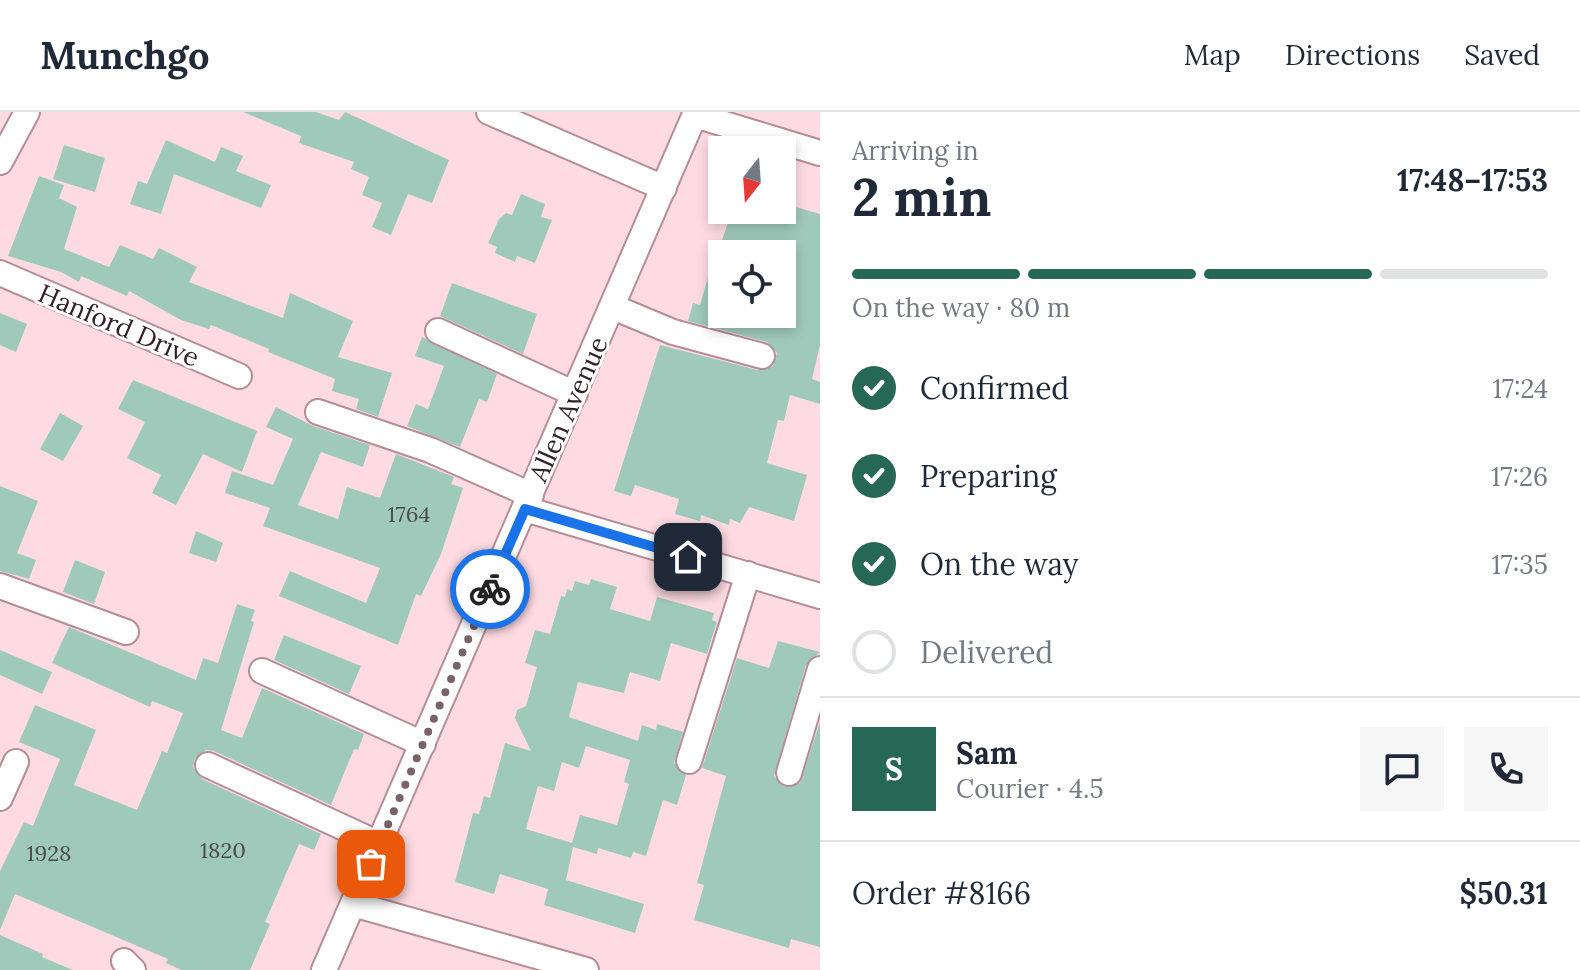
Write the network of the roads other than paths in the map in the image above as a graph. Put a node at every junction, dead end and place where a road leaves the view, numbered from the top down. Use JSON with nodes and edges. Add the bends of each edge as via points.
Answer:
{"nodes":[{"id":1,"x":27,"y":112,"type":"edge"},
{"id":2,"x":489,"y":112,"type":"edge"},
{"id":3,"x":695,"y":113,"type":"edge"},
{"id":4,"x":820,"y":153,"type":"edge"},
{"id":5,"x":0,"y":162,"type":"edge"},
{"id":6,"x":664,"y":188,"type":"junction"},
{"id":7,"x":0,"y":273,"type":"edge"},
{"id":8,"x":613,"y":307,"type":"junction"},
{"id":9,"x":438,"y":331,"type":"dead end"},
{"id":10,"x":762,"y":356,"type":"dead end"},
{"id":11,"x":239,"y":376,"type":"dead end"},
{"id":12,"x":575,"y":394,"type":"junction"},
{"id":13,"x":318,"y":412,"type":"dead end"},
{"id":14,"x":528,"y":502,"type":"junction"},
{"id":15,"x":748,"y":574,"type":"junction"},
{"id":16,"x":0,"y":586,"type":"edge"},
{"id":17,"x":820,"y":596,"type":"edge"},
{"id":18,"x":126,"y":632,"type":"dead end"},
{"id":19,"x":820,"y":669,"type":"edge"},
{"id":20,"x":262,"y":671,"type":"dead end"},
{"id":21,"x":423,"y":744,"type":"junction"},
{"id":22,"x":689,"y":761,"type":"dead end"},
{"id":23,"x":16,"y":762,"type":"dead end"},
{"id":24,"x":208,"y":765,"type":"dead end"},
{"id":25,"x":789,"y":773,"type":"dead end"},
{"id":26,"x":0,"y":798,"type":"edge"},
{"id":27,"x":379,"y":844,"type":"junction"},
{"id":28,"x":353,"y":904,"type":"junction"},
{"id":29,"x":324,"y":970,"type":"edge"},
{"id":30,"x":586,"y":970,"type":"edge"}],
"edges":[{"from":1,"to":5,"type":"street"},
{"from":2,"to":6,"type":"street"},
{"from":3,"to":4,"type":"street"},
{"from":3,"to":6,"type":"street","name":"Allen Avenue"},
{"from":6,"to":8,"type":"street","name":"Allen Avenue"},
{"from":7,"to":11,"type":"street","name":"Hanford Drive"},
{"from":8,"to":10,"type":"street","via":[[673,332]]},
{"from":8,"to":12,"type":"street","name":"Allen Avenue"},
{"from":9,"to":12,"type":"street"},
{"from":12,"to":14,"type":"street","name":"Allen Avenue"},
{"from":13,"to":14,"type":"street","via":[[430,450]]},
{"from":14,"to":15,"type":"street"},
{"from":14,"to":21,"type":"street","name":"Allen Avenue"},
{"from":15,"to":17,"type":"street"},
{"from":15,"to":22,"type":"street"},
{"from":16,"to":18,"type":"street"},
{"from":19,"to":25,"type":"street"},
{"from":20,"to":21,"type":"street"},
{"from":21,"to":27,"type":"street","name":"Allen Avenue"},
{"from":23,"to":26,"type":"street"},
{"from":24,"to":27,"type":"street"},
{"from":27,"to":28,"type":"street","name":"Allen Avenue"},
{"from":28,"to":29,"type":"street","name":"Allen Avenue"},
{"from":28,"to":30,"type":"street"}]}
